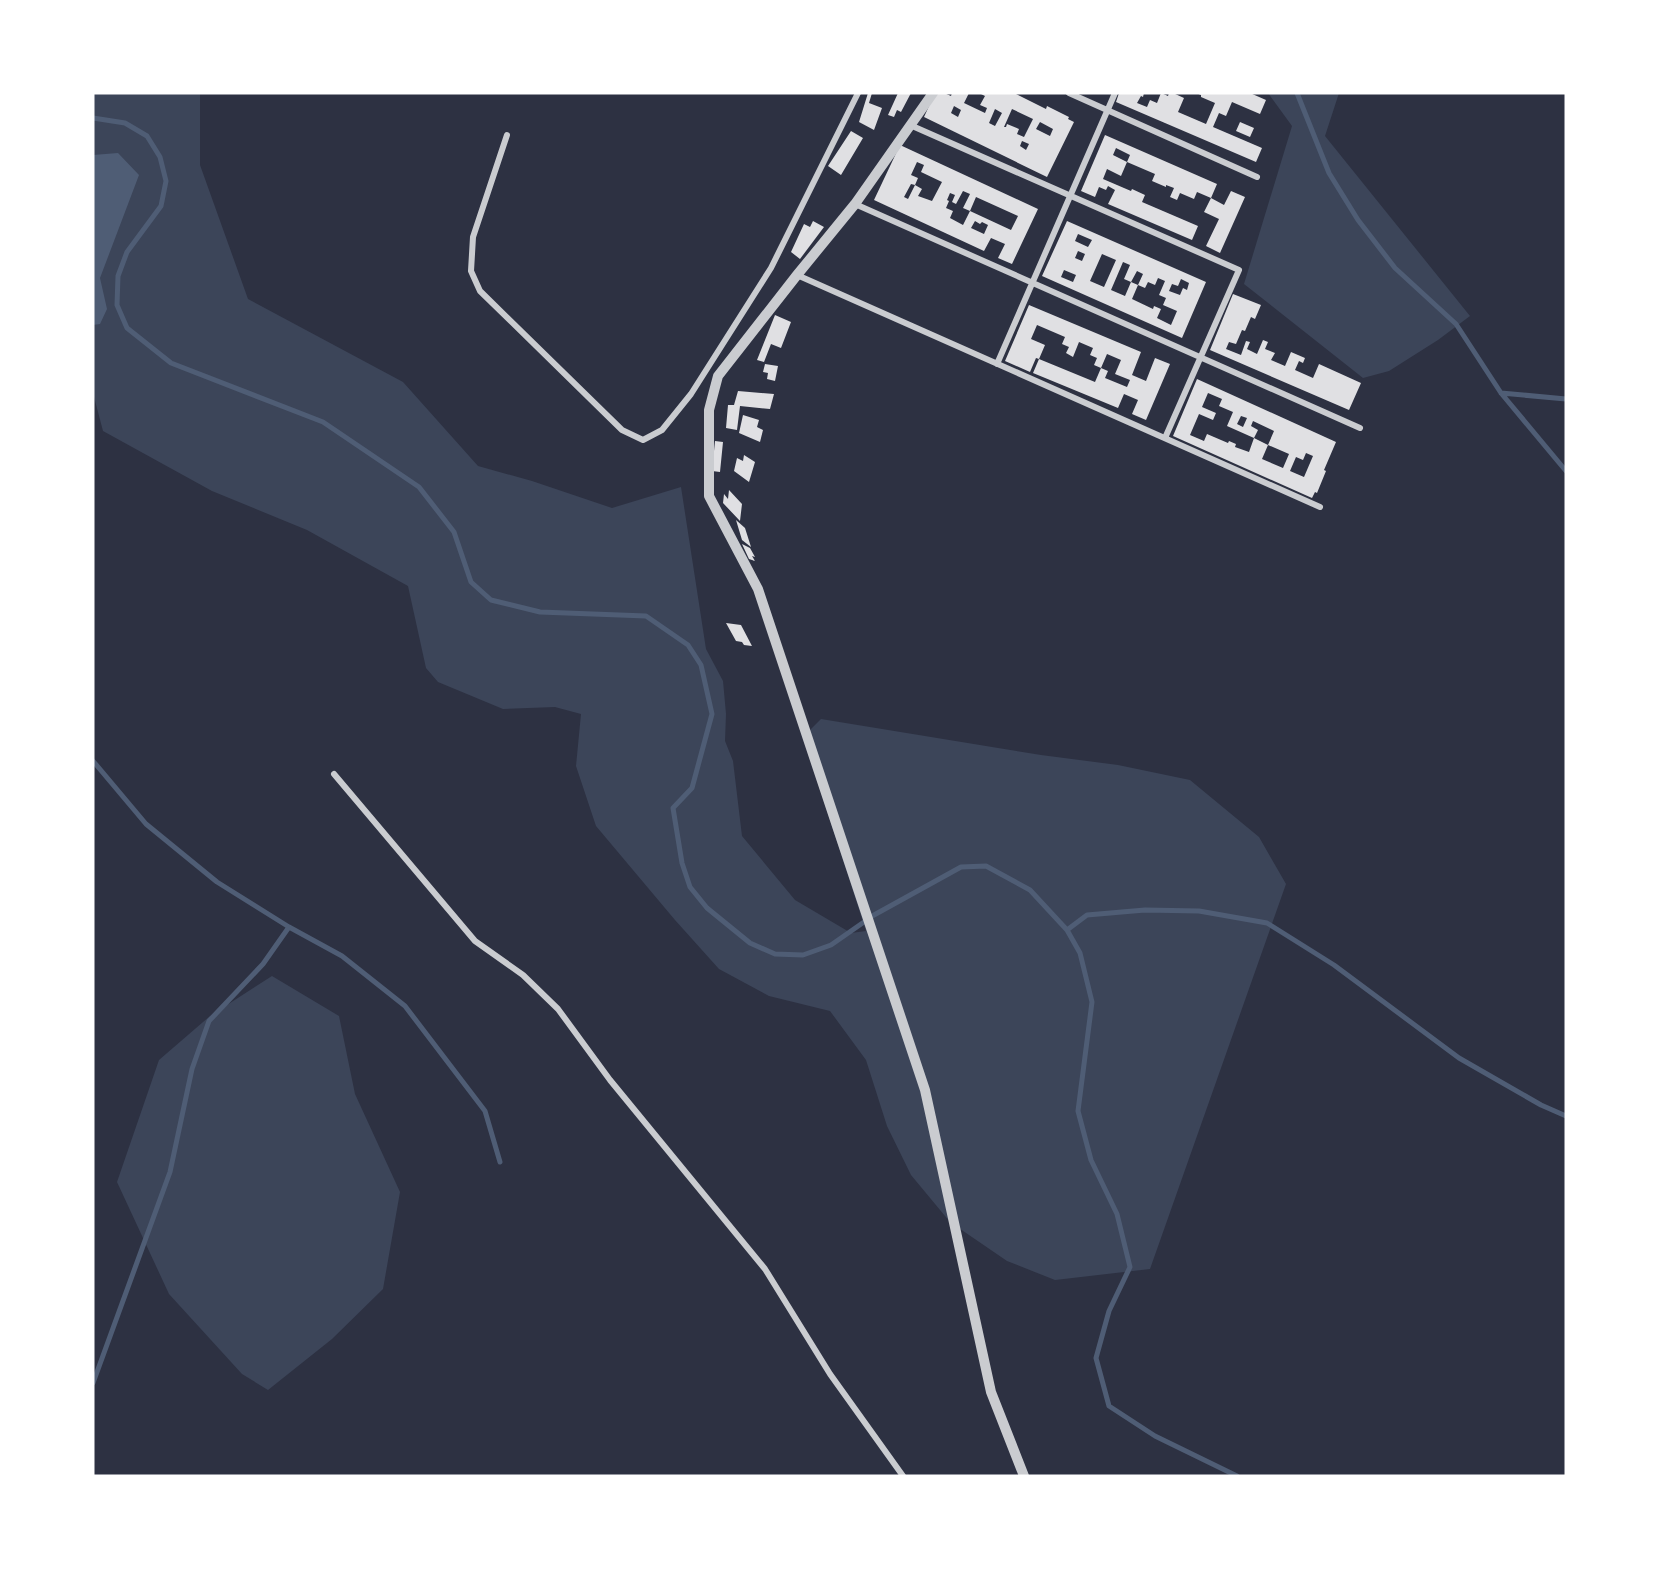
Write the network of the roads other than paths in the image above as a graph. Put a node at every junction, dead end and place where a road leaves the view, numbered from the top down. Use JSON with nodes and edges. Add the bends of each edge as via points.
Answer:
{"nodes":[{"id":1,"x":858,"y":93,"type":"edge"},
{"id":2,"x":933,"y":93,"type":"edge"},
{"id":3,"x":1069,"y":93,"type":"edge"},
{"id":4,"x":1115,"y":93,"type":"edge"},
{"id":5,"x":1108,"y":110,"type":"junction"},
{"id":6,"x":910,"y":125,"type":"junction"},
{"id":7,"x":507,"y":135,"type":"dead end"},
{"id":8,"x":1257,"y":177,"type":"dead end"},
{"id":9,"x":1071,"y":196,"type":"junction"},
{"id":10,"x":855,"y":204,"type":"junction"},
{"id":11,"x":797,"y":275,"type":"junction"},
{"id":12,"x":1033,"y":284,"type":"junction"},
{"id":13,"x":1200,"y":357,"type":"junction"},
{"id":14,"x":997,"y":364,"type":"junction"},
{"id":15,"x":1360,"y":428,"type":"dead end"},
{"id":16,"x":1165,"y":438,"type":"junction"},
{"id":17,"x":1320,"y":507,"type":"dead end"},
{"id":18,"x":334,"y":774,"type":"dead end"},
{"id":19,"x":903,"y":1476,"type":"edge"},
{"id":20,"x":1024,"y":1476,"type":"edge"}],
"edges":[{"from":1,"to":7,"type":"street","via":[[771,268],[691,394],[662,430],[643,440],[622,430],[480,291],[471,271],[473,237]]},
{"from":2,"to":6,"type":"street"},
{"from":3,"to":5,"type":"street"},
{"from":4,"to":5,"type":"street"},
{"from":5,"to":8,"type":"street"},
{"from":5,"to":9,"type":"street"},
{"from":6,"to":9,"type":"street"},
{"from":6,"to":10,"type":"street"},
{"from":9,"to":12,"type":"street"},
{"from":9,"to":13,"type":"street","via":[[1239,270]]},
{"from":10,"to":11,"type":"street"},
{"from":10,"to":12,"type":"street"},
{"from":11,"to":14,"type":"street"},
{"from":11,"to":20,"type":"street","via":[[718,376],[709,410],[709,496],[758,589],[925,1090],[991,1392]]},
{"from":12,"to":13,"type":"street"},
{"from":12,"to":14,"type":"street"},
{"from":13,"to":15,"type":"street"},
{"from":13,"to":16,"type":"street"},
{"from":14,"to":16,"type":"street"},
{"from":16,"to":17,"type":"street"},
{"from":18,"to":19,"type":"street","via":[[475,941],[523,975],[558,1009],[610,1080],[765,1269],[830,1374]]}]}
